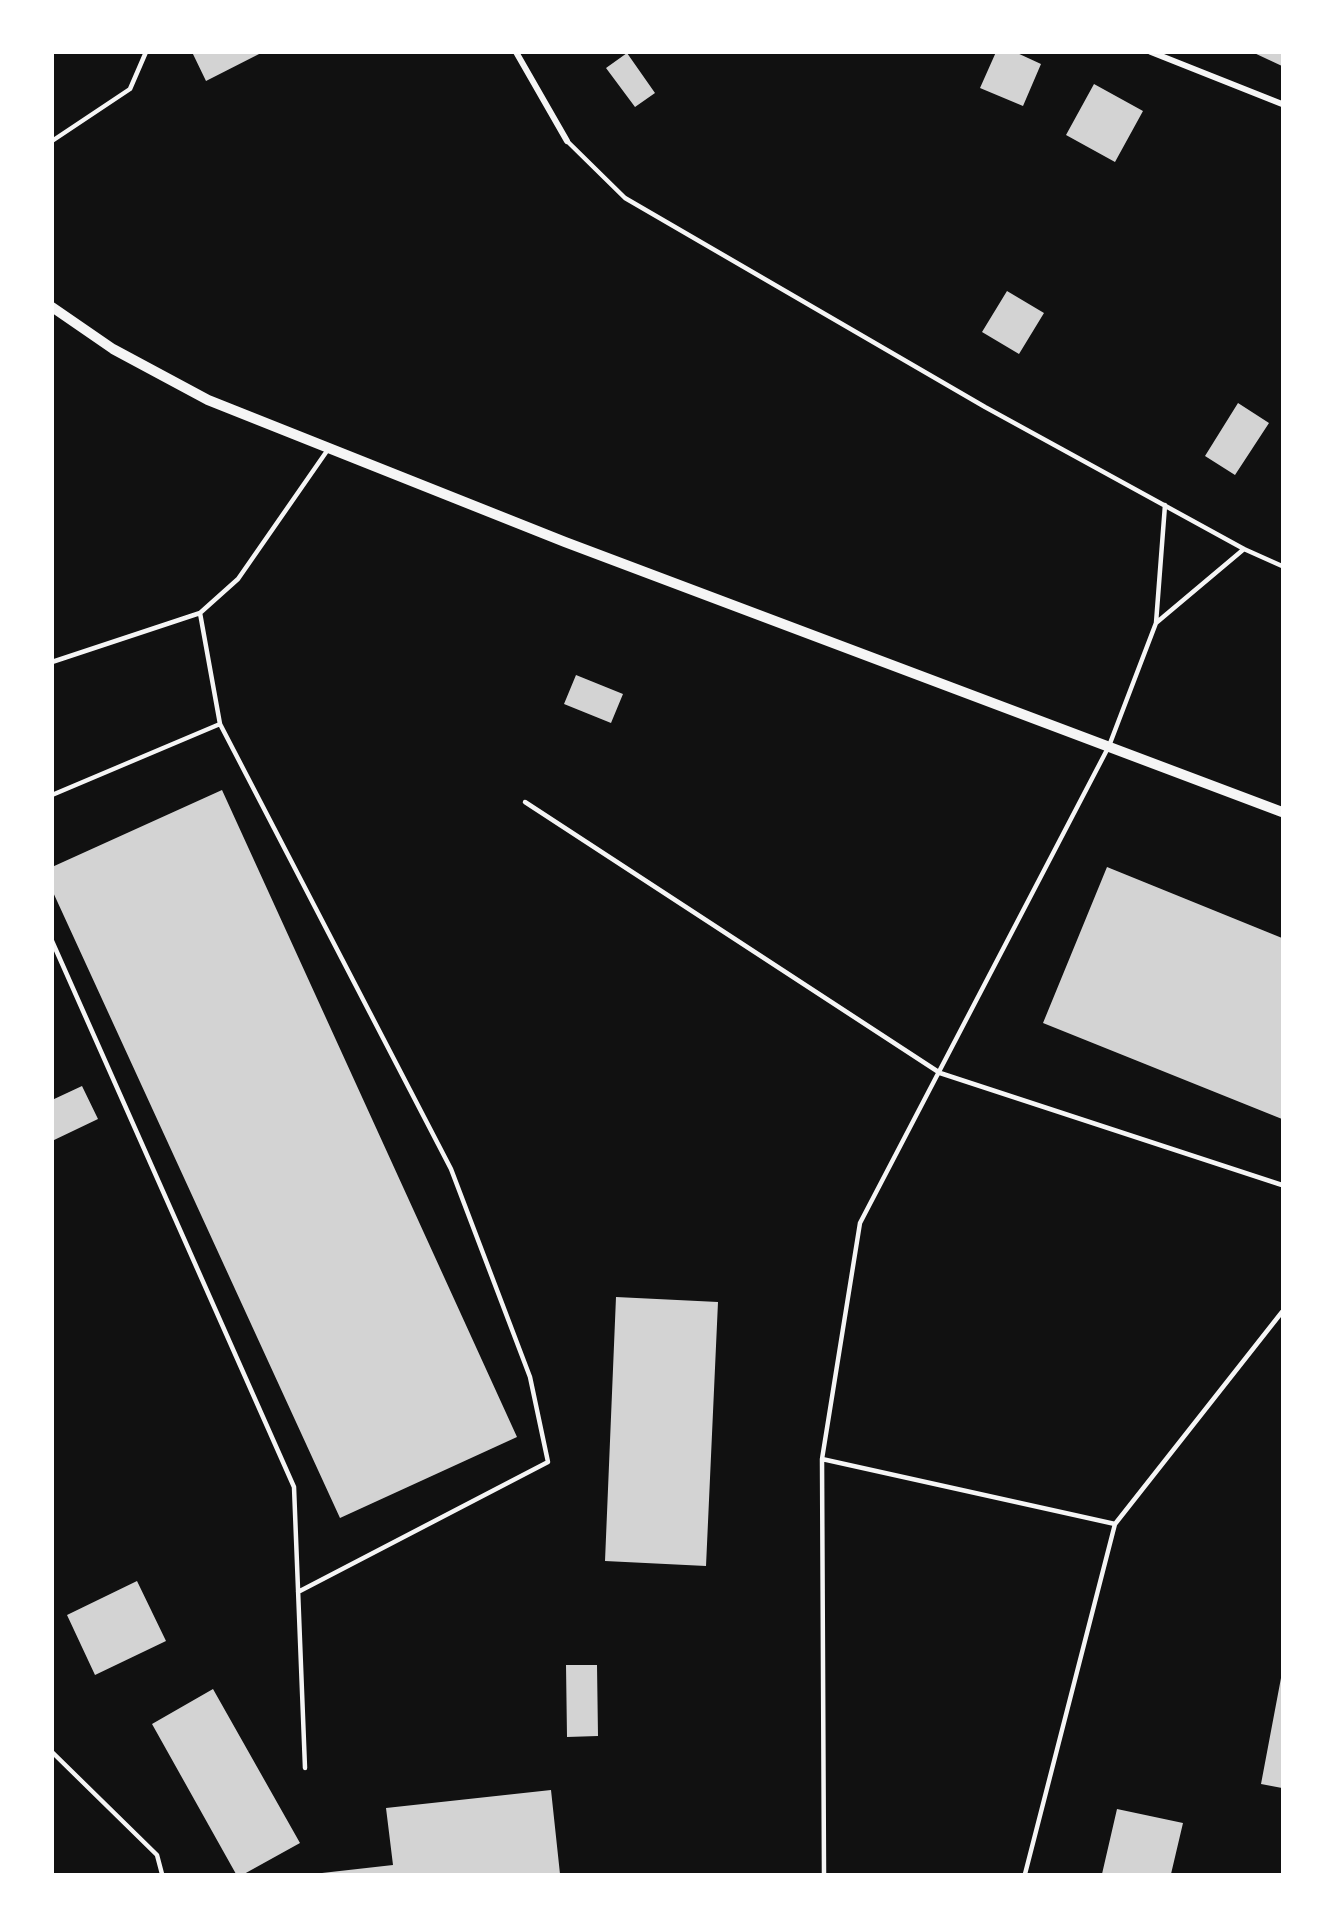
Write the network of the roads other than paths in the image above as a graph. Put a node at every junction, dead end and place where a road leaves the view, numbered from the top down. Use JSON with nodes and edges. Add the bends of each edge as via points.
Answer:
{"nodes":[{"id":1,"x":147,"y":52,"type":"edge"},
{"id":2,"x":516,"y":52,"type":"edge"},
{"id":3,"x":1151,"y":52,"type":"edge"},
{"id":4,"x":1282,"y":104,"type":"edge"},
{"id":5,"x":52,"y":141,"type":"edge"},
{"id":6,"x":567,"y":141,"type":"joint"},
{"id":7,"x":52,"y":307,"type":"edge"},
{"id":8,"x":329,"y":448,"type":"junction"},
{"id":9,"x":1165,"y":505,"type":"junction"},
{"id":10,"x":1244,"y":549,"type":"junction"},
{"id":11,"x":1282,"y":566,"type":"edge"},
{"id":12,"x":200,"y":613,"type":"junction"},
{"id":13,"x":1156,"y":623,"type":"junction"},
{"id":14,"x":52,"y":662,"type":"edge"},
{"id":15,"x":220,"y":724,"type":"junction"},
{"id":16,"x":1109,"y":746,"type":"junction"},
{"id":17,"x":52,"y":795,"type":"edge"},
{"id":18,"x":525,"y":802,"type":"dead end"},
{"id":19,"x":1282,"y":812,"type":"edge"},
{"id":20,"x":52,"y":941,"type":"edge"},
{"id":21,"x":940,"y":1073,"type":"junction"},
{"id":22,"x":1282,"y":1185,"type":"edge"},
{"id":23,"x":1282,"y":1312,"type":"edge"},
{"id":24,"x":822,"y":1459,"type":"junction"},
{"id":25,"x":1115,"y":1524,"type":"junction"},
{"id":26,"x":298,"y":1592,"type":"junction"},
{"id":27,"x":52,"y":1752,"type":"edge"},
{"id":28,"x":305,"y":1768,"type":"dead end"},
{"id":29,"x":162,"y":1875,"type":"edge"},
{"id":30,"x":824,"y":1875,"type":"edge"},
{"id":31,"x":1025,"y":1875,"type":"edge"}],
"edges":[{"from":1,"to":5,"type":"lane","via":[[130,89]]},
{"from":2,"to":6,"type":"street"},
{"from":3,"to":4,"type":"street"},
{"from":6,"to":9,"type":"lane","via":[[625,198],[985,407]]},
{"from":7,"to":8,"type":"street","via":[[113,349],[208,400]]},
{"from":8,"to":12,"type":"lane","via":[[238,579]]},
{"from":8,"to":16,"type":"street","via":[[565,542]]},
{"from":9,"to":10,"type":"lane"},
{"from":9,"to":13,"type":"lane"},
{"from":10,"to":11,"type":"lane"},
{"from":10,"to":13,"type":"lane"},
{"from":12,"to":14,"type":"lane"},
{"from":12,"to":15,"type":"lane"},
{"from":13,"to":16,"type":"lane"},
{"from":15,"to":17,"type":"lane"},
{"from":15,"to":26,"type":"lane","via":[[450,1169],[530,1377],[548,1461]]},
{"from":16,"to":19,"type":"street"},
{"from":16,"to":21,"type":"lane"},
{"from":18,"to":21,"type":"lane"},
{"from":20,"to":26,"type":"lane","via":[[294,1487]]},
{"from":21,"to":22,"type":"lane"},
{"from":21,"to":24,"type":"lane","via":[[860,1223]]},
{"from":23,"to":25,"type":"lane"},
{"from":24,"to":25,"type":"lane"},
{"from":24,"to":30,"type":"lane"},
{"from":25,"to":31,"type":"lane"},
{"from":26,"to":28,"type":"lane"},
{"from":27,"to":29,"type":"lane","via":[[157,1855]]}]}
